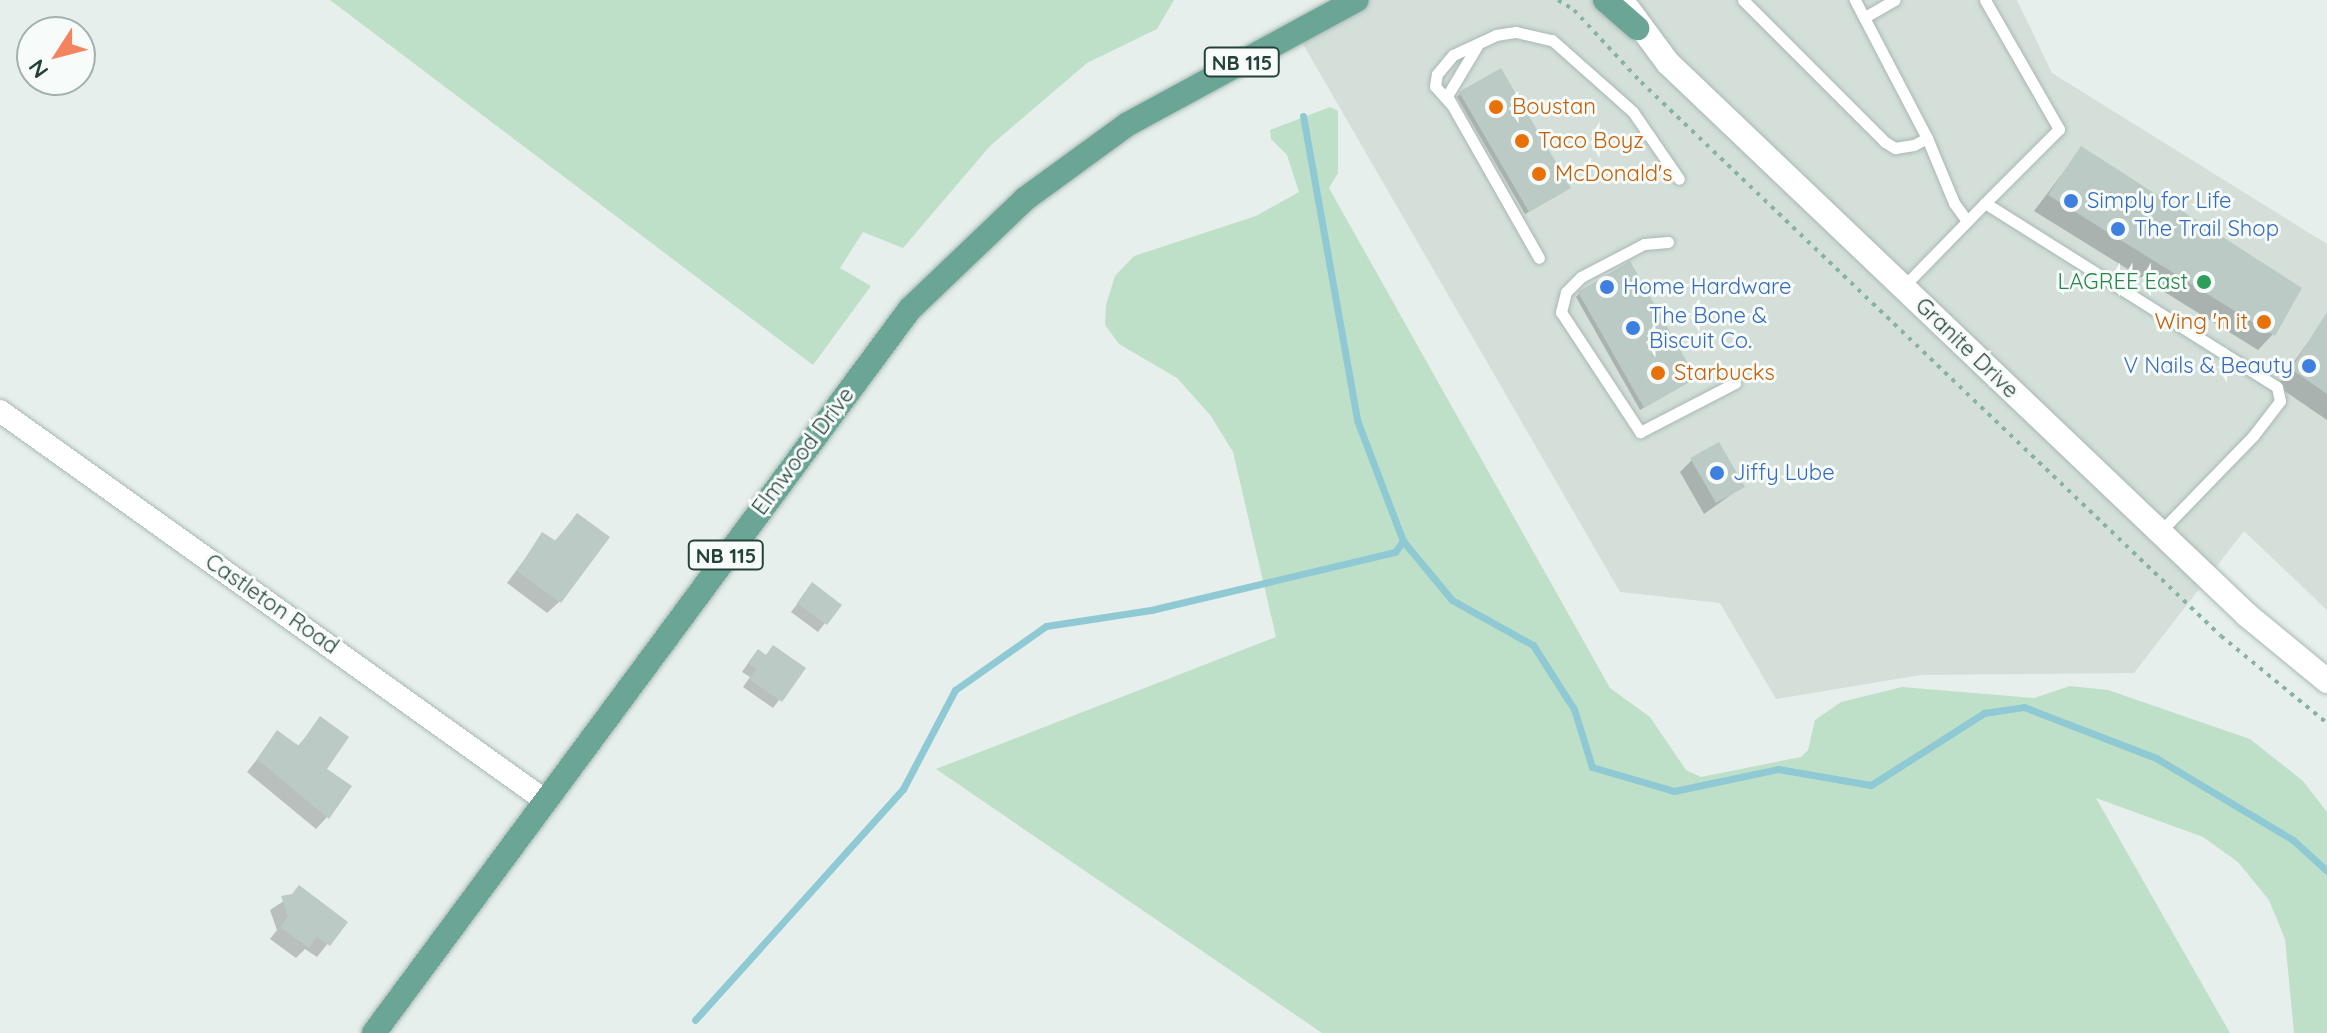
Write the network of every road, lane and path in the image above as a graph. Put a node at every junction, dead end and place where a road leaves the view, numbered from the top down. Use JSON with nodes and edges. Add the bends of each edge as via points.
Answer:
{"nodes":[{"id":1,"x":1356,"y":0,"type":"edge"},
{"id":2,"x":1558,"y":0,"type":"edge"},
{"id":3,"x":1605,"y":0,"type":"edge"},
{"id":4,"x":1626,"y":0,"type":"edge"},
{"id":5,"x":1743,"y":0,"type":"edge"},
{"id":6,"x":1855,"y":0,"type":"edge"},
{"id":7,"x":1895,"y":0,"type":"edge"},
{"id":8,"x":1985,"y":0,"type":"edge"},
{"id":9,"x":1865,"y":17,"type":"junction"},
{"id":10,"x":1637,"y":28,"type":"junction"},
{"id":11,"x":1927,"y":138,"type":"junction"},
{"id":12,"x":1679,"y":179,"type":"dead end"},
{"id":13,"x":1985,"y":203,"type":"junction"},
{"id":14,"x":1967,"y":221,"type":"junction"},
{"id":15,"x":1668,"y":242,"type":"dead end"},
{"id":16,"x":1539,"y":258,"type":"dead end"},
{"id":17,"x":1903,"y":287,"type":"junction"},
{"id":18,"x":1735,"y":383,"type":"dead end"},
{"id":19,"x":0,"y":411,"type":"edge"},
{"id":20,"x":2159,"y":532,"type":"junction"},
{"id":21,"x":2327,"y":681,"type":"edge"},
{"id":22,"x":2327,"y":723,"type":"edge"},
{"id":23,"x":543,"y":799,"type":"junction"},
{"id":24,"x":374,"y":1033,"type":"edge"}],
"edges":[{"from":1,"to":23,"type":"main road","name":"Elmwood Drive","number":"NB 115","via":[[1128,124],[1025,199],[910,309]]},
{"from":2,"to":22,"type":"path","via":[[2221,636]]},
{"from":3,"to":10,"type":"main road"},
{"from":4,"to":10,"type":"main road"},
{"from":5,"to":11,"type":"lane","via":[[1885,142],[1906,148]]},
{"from":6,"to":9,"type":"lane"},
{"from":7,"to":9,"type":"lane"},
{"from":8,"to":13,"type":"lane","via":[[2059,129]]},
{"from":9,"to":11,"type":"lane"},
{"from":10,"to":17,"type":"street","name":"Granite Drive"},
{"from":11,"to":14,"type":"lane"},
{"from":12,"to":16,"type":"lane","via":[[1633,112],[1570,52],[1552,40],[1516,32],[1480,43],[1448,88],[1451,104]]},
{"from":13,"to":14,"type":"lane"},
{"from":13,"to":20,"type":"lane","via":[[2277,387],[2280,401],[2253,436]]},
{"from":14,"to":17,"type":"lane"},
{"from":15,"to":18,"type":"lane","via":[[1644,244],[1581,277],[1566,292],[1561,312],[1640,432]]},
{"from":17,"to":20,"type":"street","name":"Granite Drive"},
{"from":19,"to":23,"type":"street","name":"Castleton Road"},
{"from":20,"to":21,"type":"street","name":"Granite Drive"},
{"from":23,"to":24,"type":"main road","name":"Elmwood Drive","number":"NB 115"}]}
